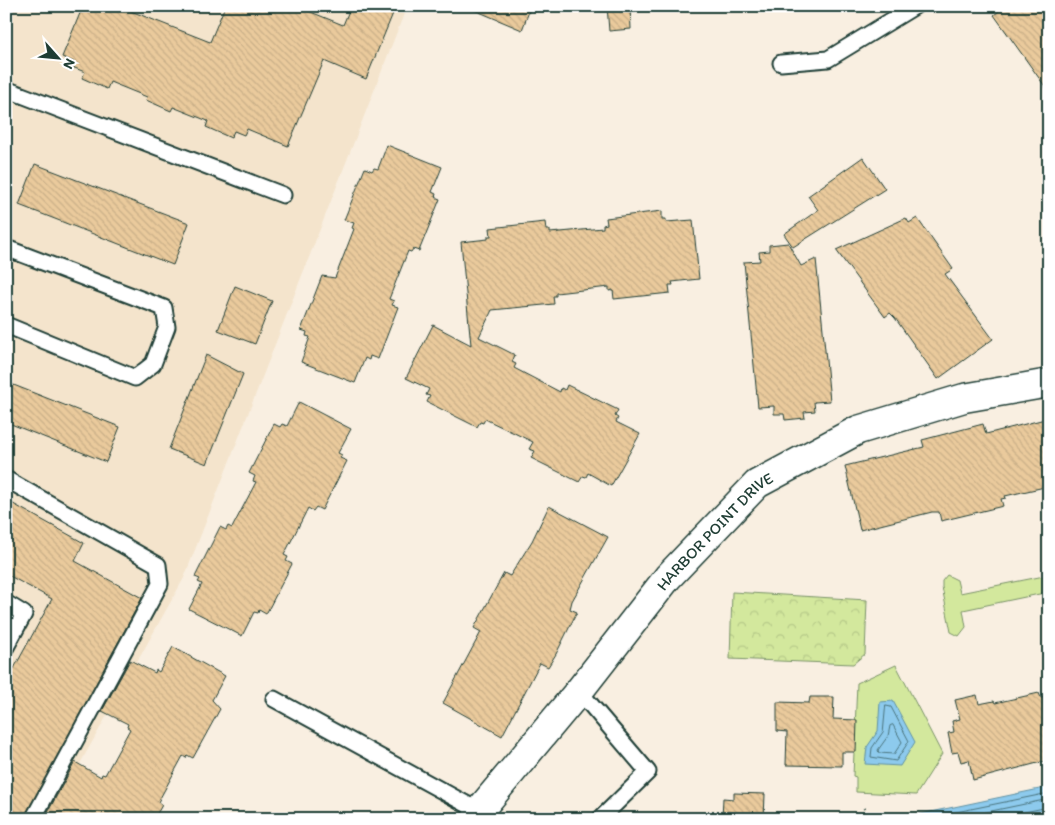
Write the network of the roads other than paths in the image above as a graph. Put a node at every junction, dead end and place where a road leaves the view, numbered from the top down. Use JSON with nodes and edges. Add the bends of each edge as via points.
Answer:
{"nodes":[{"id":1,"x":915,"y":6,"type":"edge"},
{"id":2,"x":781,"y":63,"type":"dead end"},
{"id":3,"x":6,"y":89,"type":"edge"},
{"id":4,"x":283,"y":195,"type":"dead end"},
{"id":5,"x":6,"y":248,"type":"edge"},
{"id":6,"x":6,"y":325,"type":"edge"},
{"id":7,"x":1049,"y":383,"type":"edge"},
{"id":8,"x":6,"y":479,"type":"edge"},
{"id":9,"x":6,"y":604,"type":"edge"},
{"id":10,"x":6,"y":647,"type":"edge"},
{"id":11,"x":579,"y":691,"type":"junction"},
{"id":12,"x":274,"y":700,"type":"dead end"},
{"id":13,"x":478,"y":815,"type":"edge"},
{"id":14,"x":33,"y":819,"type":"edge"},
{"id":15,"x":600,"y":819,"type":"edge"}],
"edges":[{"from":1,"to":2,"type":"lane","via":[[828,59]]},
{"from":3,"to":4,"type":"lane"},
{"from":5,"to":6,"type":"lane","via":[[164,308],[167,327],[153,364],[135,378]]},
{"from":7,"to":11,"type":"street","name":"HARBOR POINT DRIVE","via":[[964,398],[858,430],[757,484],[668,577]]},
{"from":8,"to":14,"type":"lane","via":[[158,565],[160,584]]},
{"from":9,"to":10,"type":"lane","via":[[24,614]]},
{"from":11,"to":13,"type":"street","name":"HARBOR POINT DRIVE"},
{"from":11,"to":15,"type":"lane","via":[[648,772]]},
{"from":12,"to":13,"type":"lane"}]}
